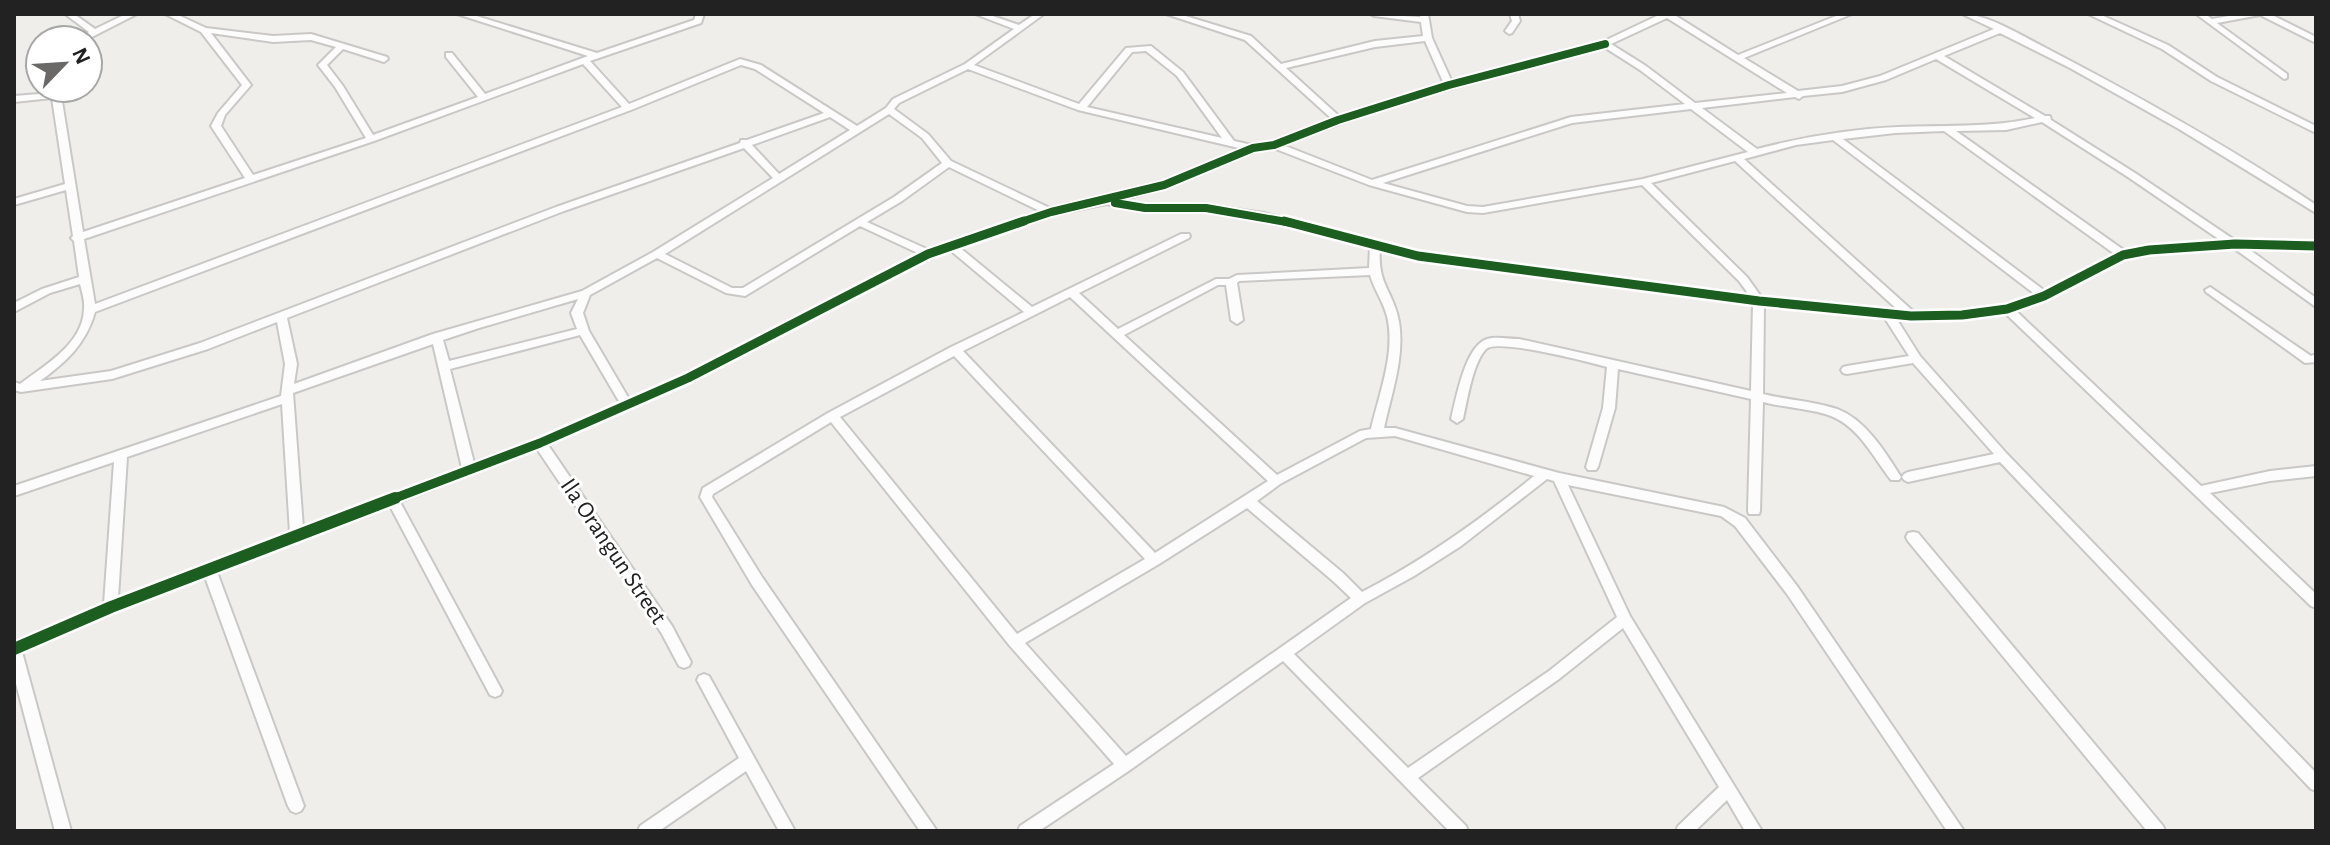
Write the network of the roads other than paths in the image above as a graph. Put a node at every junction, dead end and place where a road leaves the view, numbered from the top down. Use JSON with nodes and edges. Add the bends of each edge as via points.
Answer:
{"nodes":[{"id":1,"x":133,"y":14,"type":"edge"},
{"id":2,"x":169,"y":14,"type":"edge"},
{"id":3,"x":461,"y":14,"type":"edge"},
{"id":4,"x":700,"y":14,"type":"edge"},
{"id":5,"x":979,"y":14,"type":"edge"},
{"id":6,"x":1040,"y":14,"type":"edge"},
{"id":7,"x":1170,"y":14,"type":"edge"},
{"id":8,"x":1374,"y":14,"type":"edge"},
{"id":9,"x":1514,"y":14,"type":"edge"},
{"id":10,"x":1668,"y":14,"type":"edge"},
{"id":11,"x":1848,"y":14,"type":"edge"},
{"id":12,"x":1966,"y":14,"type":"edge"},
{"id":13,"x":2092,"y":14,"type":"edge"},
{"id":14,"x":2200,"y":14,"type":"edge"},
{"id":15,"x":2256,"y":14,"type":"edge"},
{"id":16,"x":2263,"y":14,"type":"edge"},
{"id":17,"x":1425,"y":17,"type":"edge"},
{"id":18,"x":2212,"y":21,"type":"junction"},
{"id":19,"x":104,"y":26,"type":"edge"},
{"id":20,"x":1020,"y":28,"type":"junction"},
{"id":21,"x":2002,"y":29,"type":"junction"},
{"id":22,"x":204,"y":30,"type":"junction"},
{"id":23,"x":1509,"y":31,"type":"dead end"},
{"id":24,"x":1428,"y":38,"type":"junction"},
{"id":25,"x":2316,"y":40,"type":"edge"},
{"id":26,"x":1605,"y":44,"type":"junction"},
{"id":27,"x":341,"y":47,"type":"junction"},
{"id":28,"x":449,"y":55,"type":"dead end"},
{"id":29,"x":597,"y":56,"type":"junction"},
{"id":30,"x":1740,"y":57,"type":"junction"},
{"id":31,"x":1939,"y":57,"type":"junction"},
{"id":32,"x":384,"y":59,"type":"dead end"},
{"id":33,"x":586,"y":62,"type":"junction"},
{"id":34,"x":968,"y":66,"type":"junction"},
{"id":35,"x":1278,"y":67,"type":"junction"},
{"id":36,"x":2284,"y":76,"type":"dead end"},
{"id":37,"x":1449,"y":85,"type":"junction"},
{"id":38,"x":1799,"y":96,"type":"junction"},
{"id":39,"x":483,"y":97,"type":"junction"},
{"id":40,"x":59,"y":104,"type":"edge"},
{"id":41,"x":1693,"y":105,"type":"junction"},
{"id":42,"x":628,"y":108,"type":"junction"},
{"id":43,"x":1081,"y":108,"type":"junction"},
{"id":44,"x":889,"y":110,"type":"junction"},
{"id":45,"x":828,"y":115,"type":"junction"},
{"id":46,"x":2047,"y":118,"type":"junction"},
{"id":47,"x":1338,"y":120,"type":"junction"},
{"id":48,"x":1945,"y":128,"type":"junction"},
{"id":49,"x":855,"y":129,"type":"junction"},
{"id":50,"x":2316,"y":130,"type":"edge"},
{"id":51,"x":1834,"y":137,"type":"junction"},
{"id":52,"x":371,"y":139,"type":"junction"},
{"id":53,"x":1229,"y":141,"type":"junction"},
{"id":54,"x":744,"y":142,"type":"junction"},
{"id":55,"x":1274,"y":145,"type":"junction"},
{"id":56,"x":1253,"y":148,"type":"junction"},
{"id":57,"x":1753,"y":151,"type":"junction"},
{"id":58,"x":1738,"y":158,"type":"junction"},
{"id":59,"x":948,"y":163,"type":"junction"},
{"id":60,"x":777,"y":177,"type":"junction"},
{"id":61,"x":251,"y":179,"type":"junction"},
{"id":62,"x":1644,"y":182,"type":"junction"},
{"id":63,"x":1372,"y":183,"type":"junction"},
{"id":64,"x":71,"y":185,"type":"junction"},
{"id":65,"x":1107,"y":201,"type":"junction"},
{"id":66,"x":14,"y":202,"type":"edge"},
{"id":67,"x":2314,"y":207,"type":"edge"},
{"id":68,"x":1051,"y":212,"type":"junction"},
{"id":69,"x":859,"y":222,"type":"junction"},
{"id":70,"x":1185,"y":236,"type":"dead end"},
{"id":71,"x":76,"y":238,"type":"junction"},
{"id":72,"x":2235,"y":244,"type":"junction"},
{"id":73,"x":952,"y":246,"type":"junction"},
{"id":74,"x":2316,"y":246,"type":"edge"},
{"id":75,"x":1375,"y":247,"type":"junction"},
{"id":76,"x":657,"y":254,"type":"junction"},
{"id":77,"x":928,"y":254,"type":"junction"},
{"id":78,"x":2123,"y":255,"type":"junction"},
{"id":79,"x":1372,"y":271,"type":"junction"},
{"id":80,"x":84,"y":279,"type":"junction"},
{"id":81,"x":1231,"y":282,"type":"junction"},
{"id":82,"x":2210,"y":290,"type":"dead end"},
{"id":83,"x":1071,"y":292,"type":"junction"},
{"id":84,"x":586,"y":293,"type":"junction"},
{"id":85,"x":2044,"y":296,"type":"junction"},
{"id":86,"x":1759,"y":301,"type":"junction"},
{"id":87,"x":2316,"y":303,"type":"edge"},
{"id":88,"x":14,"y":308,"type":"edge"},
{"id":89,"x":2007,"y":309,"type":"junction"},
{"id":90,"x":90,"y":310,"type":"junction"},
{"id":91,"x":1031,"y":312,"type":"junction"},
{"id":92,"x":1888,"y":314,"type":"junction"},
{"id":93,"x":281,"y":316,"type":"junction"},
{"id":94,"x":1911,"y":316,"type":"junction"},
{"id":95,"x":1237,"y":320,"type":"dead end"},
{"id":96,"x":583,"y":331,"type":"junction"},
{"id":97,"x":1117,"y":334,"type":"junction"},
{"id":98,"x":437,"y":337,"type":"junction"},
{"id":99,"x":955,"y":350,"type":"junction"},
{"id":100,"x":2316,"y":358,"type":"edge"},
{"id":101,"x":1916,"y":359,"type":"junction"},
{"id":102,"x":1613,"y":364,"type":"junction"},
{"id":103,"x":446,"y":366,"type":"junction"},
{"id":104,"x":1847,"y":370,"type":"dead end"},
{"id":105,"x":16,"y":389,"type":"edge"},
{"id":106,"x":287,"y":394,"type":"junction"},
{"id":107,"x":1757,"y":396,"type":"junction"},
{"id":108,"x":626,"y":404,"type":"junction"},
{"id":109,"x":832,"y":416,"type":"junction"},
{"id":110,"x":1457,"y":419,"type":"dead end"},
{"id":111,"x":1377,"y":431,"type":"junction"},
{"id":112,"x":540,"y":443,"type":"junction"},
{"id":113,"x":121,"y":454,"type":"junction"},
{"id":114,"x":2003,"y":457,"type":"junction"},
{"id":115,"x":1592,"y":467,"type":"dead end"},
{"id":116,"x":469,"y":469,"type":"junction"},
{"id":117,"x":2316,"y":471,"type":"edge"},
{"id":118,"x":1552,"y":476,"type":"junction"},
{"id":119,"x":1276,"y":481,"type":"junction"},
{"id":120,"x":14,"y":491,"type":"edge"},
{"id":121,"x":2198,"y":491,"type":"junction"},
{"id":122,"x":393,"y":500,"type":"junction"},
{"id":123,"x":1248,"y":501,"type":"junction"},
{"id":124,"x":1754,"y":511,"type":"dead end"},
{"id":125,"x":297,"y":537,"type":"junction"},
{"id":126,"x":1913,"y":537,"type":"dead end"},
{"id":127,"x":1154,"y":560,"type":"junction"},
{"id":128,"x":210,"y":571,"type":"junction"},
{"id":129,"x":1360,"y":599,"type":"junction"},
{"id":130,"x":2316,"y":602,"type":"edge"},
{"id":131,"x":111,"y":607,"type":"junction"},
{"id":132,"x":1625,"y":619,"type":"junction"},
{"id":133,"x":1015,"y":642,"type":"junction"},
{"id":134,"x":14,"y":649,"type":"edge"},
{"id":135,"x":1285,"y":654,"type":"junction"},
{"id":136,"x":684,"y":662,"type":"dead end"},
{"id":137,"x":704,"y":680,"type":"dead end"},
{"id":138,"x":495,"y":691,"type":"dead end"},
{"id":139,"x":749,"y":760,"type":"junction"},
{"id":140,"x":1125,"y":765,"type":"junction"},
{"id":141,"x":1408,"y":776,"type":"junction"},
{"id":142,"x":2316,"y":784,"type":"edge"},
{"id":143,"x":1728,"y":788,"type":"junction"},
{"id":144,"x":296,"y":806,"type":"dead end"},
{"id":145,"x":63,"y":831,"type":"edge"},
{"id":146,"x":646,"y":831,"type":"edge"},
{"id":147,"x":787,"y":831,"type":"edge"},
{"id":148,"x":929,"y":831,"type":"edge"},
{"id":149,"x":1026,"y":831,"type":"edge"},
{"id":150,"x":1460,"y":831,"type":"edge"},
{"id":151,"x":1684,"y":831,"type":"edge"},
{"id":152,"x":1754,"y":831,"type":"edge"},
{"id":153,"x":1956,"y":831,"type":"edge"},
{"id":154,"x":2157,"y":831,"type":"edge"}],
"edges":[{"from":1,"to":19,"type":"street"},
{"from":2,"to":22,"type":"street"},
{"from":3,"to":29,"type":"street"},
{"from":4,"to":29,"type":"street","via":[[698,21]]},
{"from":5,"to":20,"type":"street"},
{"from":6,"to":20,"type":"street"},
{"from":7,"to":35,"type":"street","via":[[1248,38]]},
{"from":8,"to":17,"type":"street"},
{"from":9,"to":23,"type":"street"},
{"from":10,"to":26,"type":"street"},
{"from":10,"to":30,"type":"street"},
{"from":11,"to":30,"type":"street"},
{"from":12,"to":21,"type":"street"},
{"from":13,"to":50,"type":"street","via":[[2165,47],[2214,79]]},
{"from":14,"to":18,"type":"street"},
{"from":15,"to":18,"type":"street"},
{"from":16,"to":25,"type":"street"},
{"from":17,"to":24,"type":"street"},
{"from":18,"to":36,"type":"street"},
{"from":20,"to":34,"type":"street"},
{"from":21,"to":31,"type":"street"},
{"from":21,"to":67,"type":"street","via":[[2236,157]]},
{"from":22,"to":27,"type":"street","via":[[273,39],[311,37]]},
{"from":22,"to":61,"type":"street","via":[[247,85],[218,116],[216,126]]},
{"from":24,"to":35,"type":"street","via":[[1375,44]]},
{"from":24,"to":37,"type":"street"},
{"from":26,"to":37,"type":"street"},
{"from":26,"to":41,"type":"street"},
{"from":27,"to":32,"type":"street"},
{"from":27,"to":52,"type":"street","via":[[322,65]]},
{"from":28,"to":39,"type":"street"},
{"from":29,"to":33,"type":"street"},
{"from":30,"to":38,"type":"street"},
{"from":31,"to":38,"type":"street","via":[[1883,78]]},
{"from":31,"to":46,"type":"street"},
{"from":33,"to":39,"type":"street"},
{"from":33,"to":42,"type":"street"},
{"from":34,"to":43,"type":"street"},
{"from":34,"to":44,"type":"street","via":[[896,101]]},
{"from":35,"to":47,"type":"street"},
{"from":37,"to":47,"type":"street"},
{"from":38,"to":41,"type":"street"},
{"from":39,"to":52,"type":"street"},
{"from":40,"to":64,"type":"street"},
{"from":41,"to":57,"type":"street"},
{"from":41,"to":63,"type":"street","via":[[1571,120]]},
{"from":42,"to":45,"type":"street","via":[[740,62]]},
{"from":42,"to":90,"type":"street"},
{"from":43,"to":53,"type":"street"},
{"from":43,"to":53,"type":"street","via":[[1129,50],[1148,48],[1180,74]]},
{"from":44,"to":49,"type":"street"},
{"from":44,"to":59,"type":"street","via":[[925,136]]},
{"from":45,"to":49,"type":"street"},
{"from":45,"to":54,"type":"street"},
{"from":46,"to":48,"type":"street","via":[[2006,127]]},
{"from":46,"to":72,"type":"street"},
{"from":47,"to":55,"type":"street"},
{"from":48,"to":51,"type":"street"},
{"from":48,"to":78,"type":"street"},
{"from":49,"to":60,"type":"street"},
{"from":51,"to":57,"type":"street"},
{"from":51,"to":85,"type":"street"},
{"from":52,"to":61,"type":"street"},
{"from":53,"to":56,"type":"street"},
{"from":54,"to":60,"type":"street"},
{"from":54,"to":93,"type":"street"},
{"from":55,"to":56,"type":"street"},
{"from":55,"to":63,"type":"street"},
{"from":56,"to":65,"type":"street","via":[[1164,185]]},
{"from":57,"to":58,"type":"street"},
{"from":58,"to":62,"type":"street"},
{"from":58,"to":94,"type":"street"},
{"from":59,"to":68,"type":"street"},
{"from":59,"to":69,"type":"street"},
{"from":60,"to":76,"type":"street"},
{"from":61,"to":71,"type":"street"},
{"from":62,"to":63,"type":"street","via":[[1483,210]]},
{"from":62,"to":86,"type":"street"},
{"from":64,"to":66,"type":"street"},
{"from":64,"to":71,"type":"street"},
{"from":65,"to":68,"type":"street"},
{"from":65,"to":75,"type":"street","via":[[1264,216]]},
{"from":68,"to":73,"type":"street"},
{"from":69,"to":76,"type":"street","via":[[745,292],[730,291]]},
{"from":69,"to":77,"type":"street"},
{"from":70,"to":83,"type":"street"},
{"from":71,"to":80,"type":"street"},
{"from":72,"to":74,"type":"street"},
{"from":72,"to":78,"type":"street"},
{"from":72,"to":87,"type":"street"},
{"from":73,"to":77,"type":"street"},
{"from":73,"to":91,"type":"street"},
{"from":75,"to":79,"type":"street"},
{"from":75,"to":86,"type":"street"},
{"from":76,"to":84,"type":"street"},
{"from":77,"to":108,"type":"street","via":[[688,378]]},
{"from":78,"to":85,"type":"street"},
{"from":79,"to":81,"type":"street","via":[[1240,277]]},
{"from":79,"to":111,"type":"street","via":[[1393,319],[1395,341]]},
{"from":80,"to":88,"type":"street"},
{"from":80,"to":90,"type":"street"},
{"from":81,"to":95,"type":"street"},
{"from":81,"to":97,"type":"street","via":[[1216,282]]},
{"from":82,"to":100,"type":"street","via":[[2309,360]]},
{"from":83,"to":91,"type":"street"},
{"from":83,"to":97,"type":"street"},
{"from":84,"to":96,"type":"street","via":[[577,313]]},
{"from":84,"to":98,"type":"street"},
{"from":85,"to":89,"type":"street"},
{"from":86,"to":92,"type":"street"},
{"from":86,"to":107,"type":"street"},
{"from":89,"to":94,"type":"street"},
{"from":89,"to":121,"type":"street"},
{"from":90,"to":105,"type":"street","via":[[84,333],[65,357]]},
{"from":91,"to":99,"type":"street"},
{"from":92,"to":94,"type":"street"},
{"from":92,"to":101,"type":"street"},
{"from":93,"to":105,"type":"street","via":[[112,375]]},
{"from":93,"to":106,"type":"street","via":[[291,364]]},
{"from":96,"to":103,"type":"street"},
{"from":96,"to":108,"type":"street"},
{"from":97,"to":119,"type":"street"},
{"from":98,"to":103,"type":"street"},
{"from":98,"to":106,"type":"street"},
{"from":99,"to":109,"type":"street"},
{"from":99,"to":127,"type":"street"},
{"from":101,"to":104,"type":"street"},
{"from":101,"to":114,"type":"street"},
{"from":102,"to":107,"type":"street"},
{"from":102,"to":110,"type":"street","via":[[1519,343],[1490,342],[1477,353]]},
{"from":102,"to":115,"type":"street","via":[[1609,408]]},
{"from":103,"to":116,"type":"street"},
{"from":106,"to":113,"type":"street"},
{"from":106,"to":125,"type":"street"},
{"from":107,"to":114,"type":"street","via":[[1842,416],[1902,477]]},
{"from":107,"to":124,"type":"street"},
{"from":108,"to":112,"type":"street"},
{"from":109,"to":133,"type":"street"},
{"from":109,"to":148,"type":"street","via":[[712,486],[706,497],[757,581]]},
{"from":111,"to":118,"type":"street"},
{"from":111,"to":119,"type":"street"},
{"from":112,"to":116,"type":"street"},
{"from":112,"to":136,"type":"street","name":"Ila Orangun Street"},
{"from":113,"to":120,"type":"street"},
{"from":113,"to":131,"type":"street"},
{"from":114,"to":142,"type":"street"},
{"from":116,"to":122,"type":"street"},
{"from":117,"to":121,"type":"street"},
{"from":118,"to":129,"type":"street"},
{"from":118,"to":132,"type":"street"},
{"from":118,"to":153,"type":"street","via":[[1733,516],[1792,590]]},
{"from":119,"to":123,"type":"street"},
{"from":121,"to":130,"type":"street"},
{"from":122,"to":125,"type":"street"},
{"from":122,"to":138,"type":"street"},
{"from":123,"to":127,"type":"street"},
{"from":123,"to":129,"type":"street"},
{"from":125,"to":128,"type":"street"},
{"from":126,"to":154,"type":"street"},
{"from":127,"to":133,"type":"street"},
{"from":128,"to":131,"type":"street"},
{"from":128,"to":144,"type":"street"},
{"from":129,"to":135,"type":"street"},
{"from":131,"to":134,"type":"street"},
{"from":132,"to":141,"type":"street"},
{"from":132,"to":143,"type":"street"},
{"from":133,"to":140,"type":"street"},
{"from":134,"to":145,"type":"street"},
{"from":135,"to":140,"type":"street"},
{"from":135,"to":141,"type":"street"},
{"from":137,"to":139,"type":"street"},
{"from":139,"to":146,"type":"street"},
{"from":139,"to":147,"type":"street"},
{"from":140,"to":149,"type":"street"},
{"from":141,"to":150,"type":"street"},
{"from":143,"to":151,"type":"street"},
{"from":143,"to":152,"type":"street"}]}
